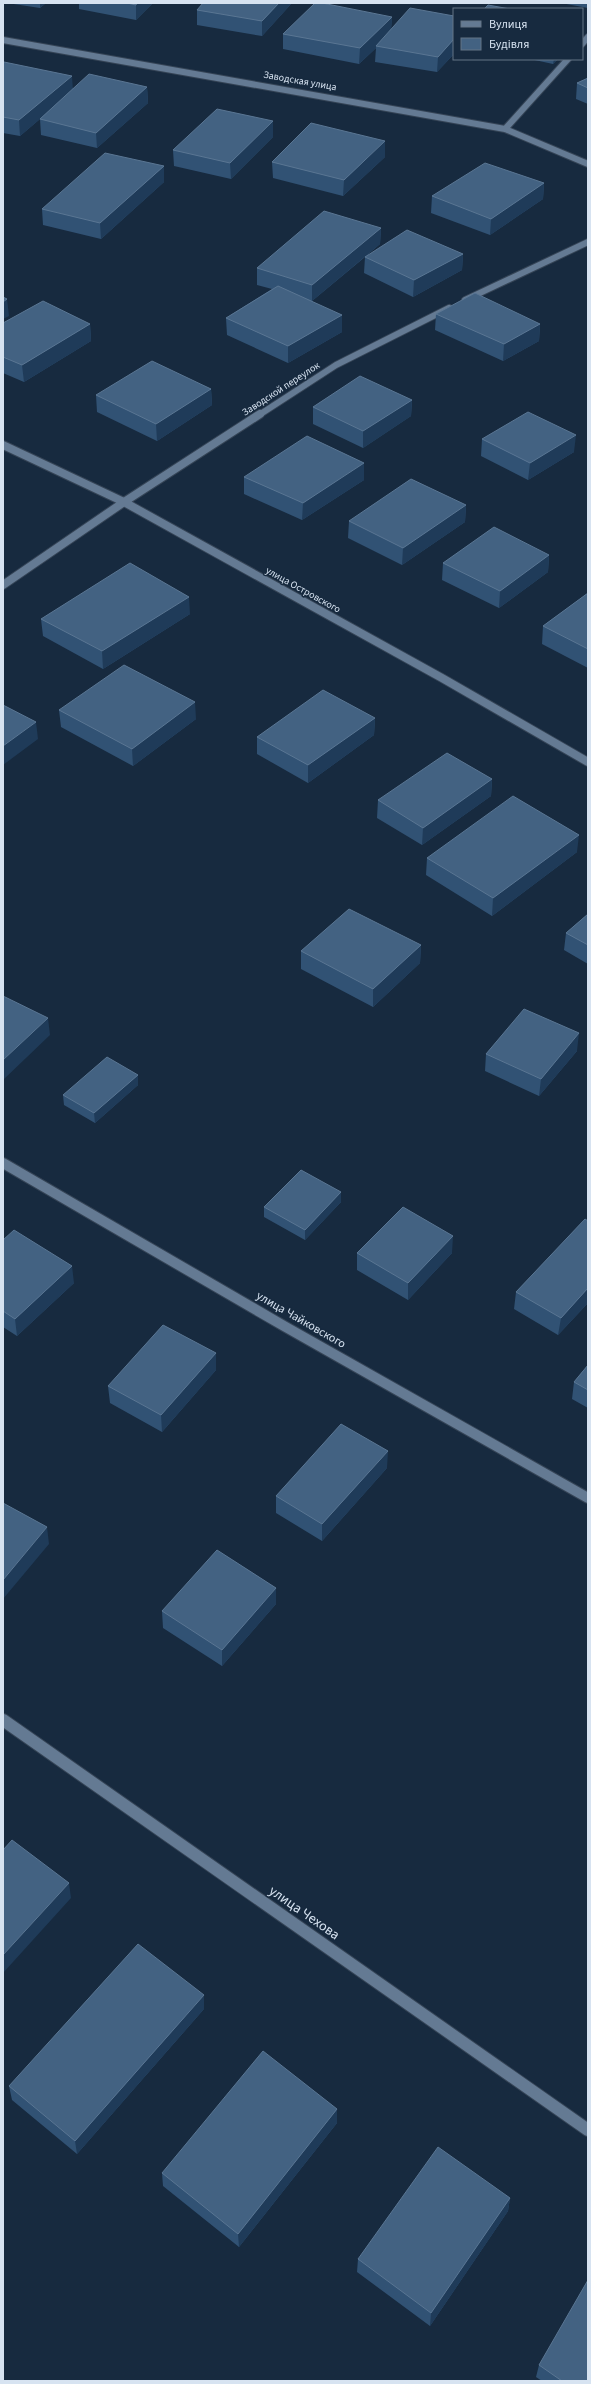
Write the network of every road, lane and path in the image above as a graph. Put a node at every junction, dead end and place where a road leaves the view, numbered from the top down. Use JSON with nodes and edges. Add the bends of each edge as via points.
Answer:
{"nodes":[{"id":1,"x":3,"y":40,"type":"edge"},
{"id":2,"x":567,"y":60,"type":"edge"},
{"id":3,"x":505,"y":129,"type":"junction"},
{"id":4,"x":588,"y":164,"type":"edge"},
{"id":5,"x":588,"y":242,"type":"edge"},
{"id":6,"x":3,"y":445,"type":"edge"},
{"id":7,"x":124,"y":502,"type":"junction"},
{"id":8,"x":3,"y":585,"type":"edge"},
{"id":9,"x":588,"y":762,"type":"edge"},
{"id":10,"x":3,"y":1163,"type":"edge"},
{"id":11,"x":588,"y":1498,"type":"edge"},
{"id":12,"x":3,"y":1720,"type":"edge"},
{"id":13,"x":588,"y":2130,"type":"edge"}],
"edges":[{"from":1,"to":3,"type":"street","name":"Заводская улица"},
{"from":2,"to":3,"type":"street"},
{"from":3,"to":4,"type":"street","name":"Заводская улица"},
{"from":5,"to":7,"type":"street","name":"Заводской переулок","via":[[336,365]]},
{"from":6,"to":7,"type":"street","name":"улица Островского"},
{"from":7,"to":8,"type":"street","name":"Заводской переулок"},
{"from":7,"to":9,"type":"street","name":"улица Островского"},
{"from":10,"to":11,"type":"street","name":"улица Чайковского"},
{"from":12,"to":13,"type":"street","name":"улица Чехова"}]}
